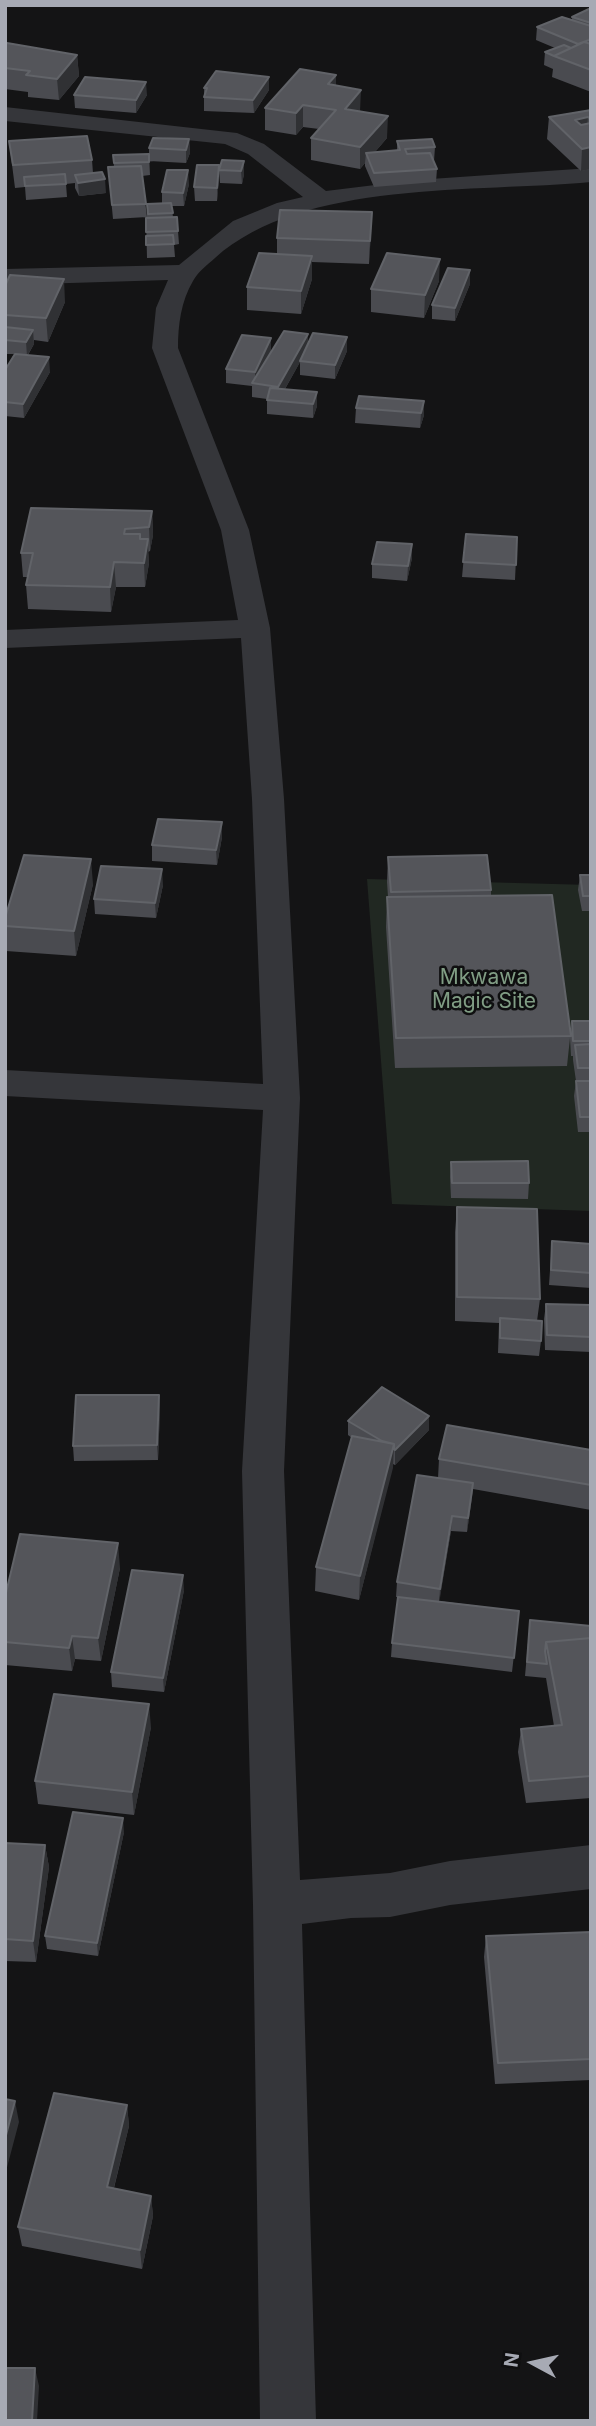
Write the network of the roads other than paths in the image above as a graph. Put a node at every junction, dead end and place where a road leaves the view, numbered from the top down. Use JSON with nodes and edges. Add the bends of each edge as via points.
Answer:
{"nodes":[{"id":1,"x":5,"y":114,"type":"edge"},
{"id":2,"x":591,"y":174,"type":"edge"},
{"id":3,"x":322,"y":200,"type":"junction"},
{"id":4,"x":186,"y":272,"type":"junction"},
{"id":5,"x":5,"y":277,"type":"edge"},
{"id":6,"x":255,"y":628,"type":"junction"},
{"id":7,"x":5,"y":639,"type":"edge"},
{"id":8,"x":5,"y":1083,"type":"edge"},
{"id":9,"x":282,"y":1098,"type":"junction"},
{"id":10,"x":591,"y":1867,"type":"edge"},
{"id":11,"x":277,"y":1905,"type":"junction"},
{"id":12,"x":288,"y":2421,"type":"edge"}],
"edges":[{"from":1,"to":3,"type":"street","via":[[229,138],[256,149]]},
{"from":2,"to":3,"type":"street"},
{"from":3,"to":4,"type":"street","via":[[246,224]]},
{"from":4,"to":5,"type":"street"},
{"from":4,"to":6,"type":"street","via":[[170,306],[165,348],[235,530]]},
{"from":6,"to":7,"type":"street"},
{"from":6,"to":9,"type":"street"},
{"from":8,"to":9,"type":"street"},
{"from":9,"to":11,"type":"street","via":[[263,1471]]},
{"from":10,"to":11,"type":"street","via":[[450,1883],[390,1895]]},
{"from":11,"to":12,"type":"street"}]}
